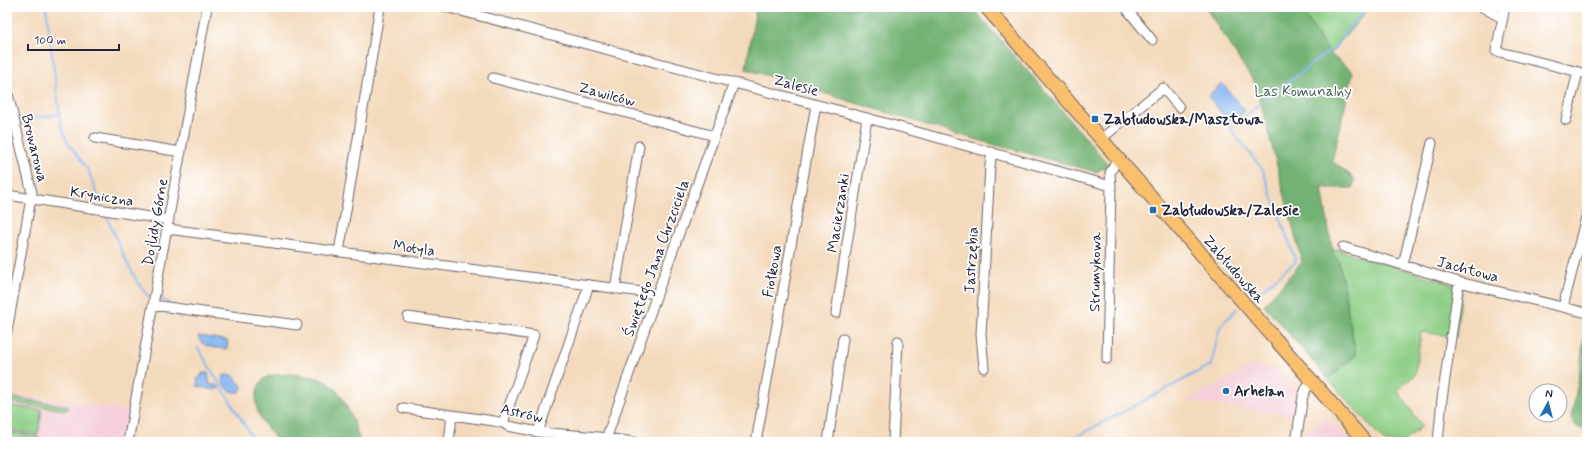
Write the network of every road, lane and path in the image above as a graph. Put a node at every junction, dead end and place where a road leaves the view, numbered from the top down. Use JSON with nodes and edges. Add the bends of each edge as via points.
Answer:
{"nodes":[{"id":1,"x":207,"y":7,"type":"edge"},
{"id":2,"x":380,"y":7,"type":"edge"},
{"id":3,"x":446,"y":7,"type":"edge"},
{"id":4,"x":986,"y":7,"type":"edge"},
{"id":5,"x":1125,"y":7,"type":"edge"},
{"id":6,"x":1482,"y":7,"type":"edge"},
{"id":7,"x":1505,"y":7,"type":"edge"},
{"id":8,"x":1502,"y":18,"type":"junction"},
{"id":9,"x":1152,"y":40,"type":"dead end"},
{"id":10,"x":1582,"y":73,"type":"edge"},
{"id":11,"x":493,"y":78,"type":"dead end"},
{"id":12,"x":734,"y":83,"type":"junction"},
{"id":13,"x":7,"y":90,"type":"edge"},
{"id":14,"x":816,"y":105,"type":"junction"},
{"id":15,"x":1179,"y":107,"type":"dead end"},
{"id":16,"x":867,"y":118,"type":"junction"},
{"id":17,"x":1566,"y":120,"type":"dead end"},
{"id":18,"x":11,"y":125,"type":"edge"},
{"id":19,"x":714,"y":136,"type":"junction"},
{"id":20,"x":95,"y":138,"type":"dead end"},
{"id":21,"x":1101,"y":139,"type":"junction"},
{"id":22,"x":1432,"y":143,"type":"dead end"},
{"id":23,"x":639,"y":146,"type":"dead end"},
{"id":24,"x":181,"y":152,"type":"junction"},
{"id":25,"x":992,"y":152,"type":"junction"},
{"id":26,"x":1117,"y":159,"type":"junction"},
{"id":27,"x":1110,"y":186,"type":"junction"},
{"id":28,"x":7,"y":195,"type":"edge"},
{"id":29,"x":32,"y":199,"type":"junction"},
{"id":30,"x":1587,"y":213,"type":"edge"},
{"id":31,"x":169,"y":224,"type":"junction"},
{"id":32,"x":1343,"y":247,"type":"dead end"},
{"id":33,"x":339,"y":252,"type":"junction"},
{"id":34,"x":1403,"y":265,"type":"junction"},
{"id":35,"x":1460,"y":282,"type":"junction"},
{"id":36,"x":589,"y":285,"type":"junction"},
{"id":37,"x":615,"y":289,"type":"junction"},
{"id":38,"x":657,"y":294,"type":"junction"},
{"id":39,"x":154,"y":305,"type":"junction"},
{"id":40,"x":1563,"y":307,"type":"junction"},
{"id":41,"x":836,"y":313,"type":"dead end"},
{"id":42,"x":1587,"y":313,"type":"edge"},
{"id":43,"x":408,"y":317,"type":"dead end"},
{"id":44,"x":297,"y":325,"type":"dead end"},
{"id":45,"x":7,"y":331,"type":"edge"},
{"id":46,"x":843,"y":339,"type":"dead end"},
{"id":47,"x":898,"y":341,"type":"dead end"},
{"id":48,"x":1107,"y":359,"type":"dead end"},
{"id":49,"x":984,"y":368,"type":"dead end"},
{"id":50,"x":1312,"y":382,"type":"junction"},
{"id":51,"x":404,"y":408,"type":"dead end"},
{"id":52,"x":452,"y":415,"type":"junction"},
{"id":53,"x":503,"y":423,"type":"junction"},
{"id":54,"x":538,"y":432,"type":"junction"},
{"id":55,"x":549,"y":438,"type":"edge"},
{"id":56,"x":606,"y":440,"type":"edge"},
{"id":57,"x":128,"y":442,"type":"edge"},
{"id":58,"x":449,"y":442,"type":"edge"},
{"id":59,"x":634,"y":442,"type":"edge"},
{"id":60,"x":756,"y":442,"type":"edge"},
{"id":61,"x":828,"y":442,"type":"edge"},
{"id":62,"x":893,"y":442,"type":"edge"},
{"id":63,"x":1296,"y":442,"type":"edge"},
{"id":64,"x":1365,"y":442,"type":"edge"},
{"id":65,"x":1438,"y":442,"type":"edge"}],
"edges":[{"from":1,"to":24,"type":"street","name":"Dojlidy Górne"},
{"from":2,"to":33,"type":"street"},
{"from":3,"to":12,"type":"street","name":"Zalesie"},
{"from":4,"to":21,"type":"highway","name":"Zabłudowska"},
{"from":5,"to":9,"type":"street"},
{"from":6,"to":8,"type":"street"},
{"from":7,"to":8,"type":"street"},
{"from":8,"to":10,"type":"street","via":[[1496,51]]},
{"from":10,"to":17,"type":"street"},
{"from":11,"to":19,"type":"street","name":"Zawilców"},
{"from":12,"to":14,"type":"street","name":"Zalesie"},
{"from":12,"to":19,"type":"street","name":"Świętego Jana Chrzciciela"},
{"from":13,"to":18,"type":"street","name":"Browarowa"},
{"from":14,"to":16,"type":"street","name":"Zalesie"},
{"from":14,"to":60,"type":"street","name":"Fiołkowa"},
{"from":15,"to":21,"type":"street","via":[[1163,88]]},
{"from":16,"to":25,"type":"street","name":"Zalesie"},
{"from":16,"to":41,"type":"street","name":"Macierzanki"},
{"from":18,"to":29,"type":"street","name":"Browarowa"},
{"from":19,"to":38,"type":"street","name":"Świętego Jana Chrzciciela"},
{"from":20,"to":24,"type":"street"},
{"from":21,"to":26,"type":"highway","name":"Zabłudowska"},
{"from":22,"to":34,"type":"street"},
{"from":23,"to":37,"type":"street"},
{"from":24,"to":31,"type":"street","name":"Dojlidy Górne"},
{"from":25,"to":27,"type":"street","name":"Zalesie"},
{"from":25,"to":49,"type":"street","name":"Jastrzębia","via":[[981,334]]},
{"from":26,"to":27,"type":"street","via":[[1110,173]]},
{"from":26,"to":50,"type":"highway","name":"Zabłudowska"},
{"from":27,"to":48,"type":"street","name":"Strumykowa"},
{"from":28,"to":29,"type":"street","name":"Kryniczna"},
{"from":29,"to":31,"type":"street","name":"Kryniczna"},
{"from":29,"to":45,"type":"street","name":"Browarowa"},
{"from":30,"to":40,"type":"street"},
{"from":31,"to":33,"type":"street","name":"Motyla"},
{"from":31,"to":39,"type":"street","name":"Dojlidy Górne"},
{"from":32,"to":34,"type":"street","name":"Jachtowa"},
{"from":33,"to":36,"type":"street","name":"Motyla"},
{"from":34,"to":35,"type":"street","name":"Jachtowa"},
{"from":35,"to":40,"type":"street","name":"Jachtowa"},
{"from":35,"to":65,"type":"street"},
{"from":36,"to":37,"type":"street","name":"Motyla"},
{"from":36,"to":54,"type":"street"},
{"from":37,"to":38,"type":"street","name":"Motyla"},
{"from":38,"to":56,"type":"street","name":"Świętego Jana Chrzciciela"},
{"from":39,"to":44,"type":"street"},
{"from":39,"to":57,"type":"street","name":"Dojlidy Górne"},
{"from":40,"to":42,"type":"street","name":"Jachtowa"},
{"from":43,"to":53,"type":"street","via":[[534,335]]},
{"from":46,"to":61,"type":"street"},
{"from":47,"to":62,"type":"street"},
{"from":50,"to":63,"type":"street","via":[[1302,396]]},
{"from":50,"to":64,"type":"highway","name":"Zabłudowska"},
{"from":51,"to":52,"type":"street","name":"Astrów"},
{"from":52,"to":53,"type":"street","name":"Astrów"},
{"from":52,"to":58,"type":"street"},
{"from":53,"to":54,"type":"street","name":"Astrów"},
{"from":54,"to":55,"type":"street","name":"Astrów"},
{"from":55,"to":56,"type":"street","name":"Astrów"},
{"from":56,"to":59,"type":"street","name":"Astrów"}]}
